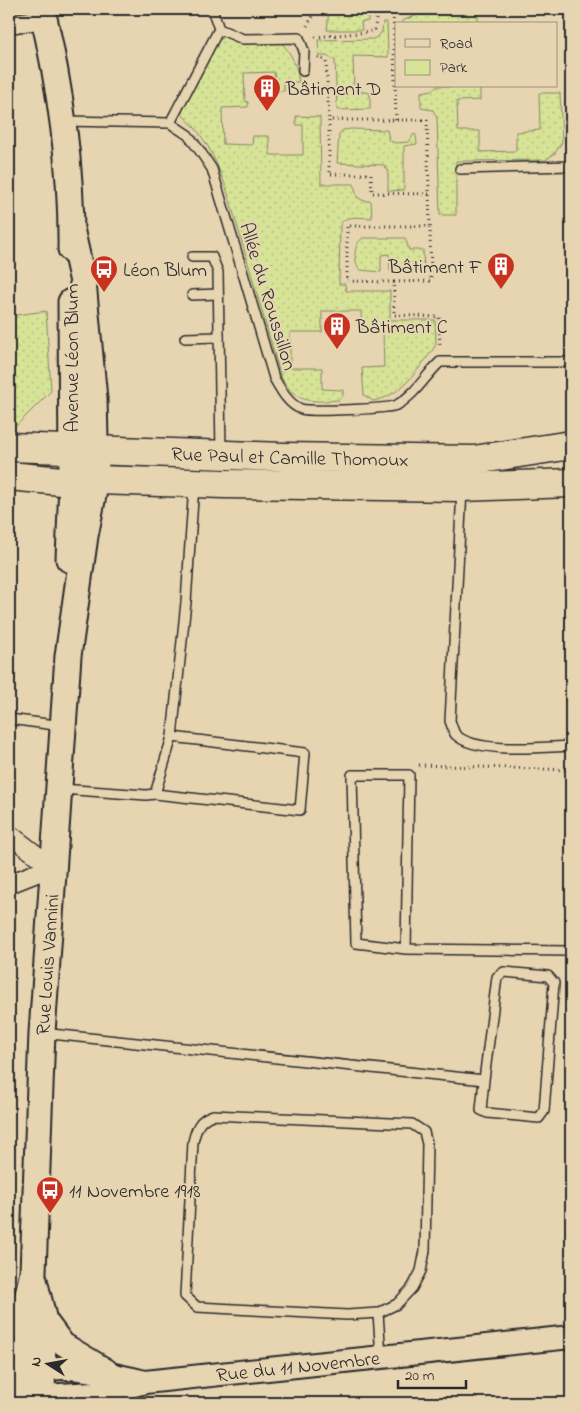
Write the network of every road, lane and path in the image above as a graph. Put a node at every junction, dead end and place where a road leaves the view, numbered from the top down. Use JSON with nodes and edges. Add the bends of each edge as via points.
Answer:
{"nodes":[{"id":1,"x":212,"y":9,"type":"edge"},
{"id":2,"x":317,"y":9,"type":"edge"},
{"id":3,"x":377,"y":9,"type":"edge"},
{"id":4,"x":394,"y":9,"type":"edge"},
{"id":5,"x":43,"y":14,"type":"edge"},
{"id":6,"x":9,"y":24,"type":"edge"},
{"id":7,"x":219,"y":29,"type":"junction"},
{"id":8,"x":298,"y":38,"type":"junction"},
{"id":9,"x":304,"y":51,"type":"junction"},
{"id":10,"x":395,"y":60,"type":"edge"},
{"id":11,"x":303,"y":71,"type":"dead end"},
{"id":12,"x":396,"y":88,"type":"edge"},
{"id":13,"x":328,"y":120,"type":"junction"},
{"id":14,"x":396,"y":120,"type":"junction"},
{"id":15,"x":63,"y":121,"type":"junction"},
{"id":16,"x":170,"y":123,"type":"junction"},
{"id":17,"x":571,"y":166,"type":"edge"},
{"id":18,"x":460,"y":169,"type":"dead end"},
{"id":19,"x":429,"y":194,"type":"junction"},
{"id":20,"x":430,"y":226,"type":"junction"},
{"id":21,"x":192,"y":257,"type":"dead end"},
{"id":22,"x":394,"y":282,"type":"junction"},
{"id":23,"x":218,"y":294,"type":"junction"},
{"id":24,"x":192,"y":295,"type":"dead end"},
{"id":25,"x":185,"y":338,"type":"dead end"},
{"id":26,"x":219,"y":338,"type":"junction"},
{"id":27,"x":440,"y":362,"type":"junction"},
{"id":28,"x":571,"y":362,"type":"edge"},
{"id":29,"x":571,"y":446,"type":"edge"},
{"id":30,"x":9,"y":447,"type":"edge"},
{"id":31,"x":84,"y":449,"type":"junction"},
{"id":32,"x":221,"y":454,"type":"junction"},
{"id":33,"x":9,"y":476,"type":"edge"},
{"id":34,"x":84,"y":481,"type":"junction"},
{"id":35,"x":194,"y":483,"type":"junction"},
{"id":36,"x":571,"y":483,"type":"edge"},
{"id":37,"x":462,"y":487,"type":"junction"},
{"id":38,"x":9,"y":720,"type":"edge"},
{"id":39,"x":63,"y":726,"type":"junction"},
{"id":40,"x":172,"y":736,"type":"junction"},
{"id":41,"x":571,"y":746,"type":"edge"},
{"id":42,"x":571,"y":770,"type":"edge"},
{"id":43,"x":409,"y":775,"type":"junction"},
{"id":44,"x":58,"y":789,"type":"junction"},
{"id":45,"x":155,"y":794,"type":"junction"},
{"id":46,"x":9,"y":834,"type":"edge"},
{"id":47,"x":52,"y":867,"type":"junction"},
{"id":48,"x":9,"y":884,"type":"edge"},
{"id":49,"x":406,"y":949,"type":"junction"},
{"id":50,"x":571,"y":951,"type":"edge"},
{"id":51,"x":42,"y":1033,"type":"junction"},
{"id":52,"x":484,"y":1080,"type":"junction"},
{"id":53,"x":33,"y":1272,"type":"junction"},
{"id":54,"x":378,"y":1312,"type":"junction"},
{"id":55,"x":43,"y":1317,"type":"junction"},
{"id":56,"x":571,"y":1337,"type":"edge"},
{"id":57,"x":381,"y":1357,"type":"junction"},
{"id":58,"x":44,"y":1370,"type":"junction"},
{"id":59,"x":125,"y":1383,"type":"junction"},
{"id":60,"x":32,"y":1397,"type":"edge"}],
"edges":[{"from":1,"to":7,"type":"lane"},
{"from":2,"to":8,"type":"path"},
{"from":3,"to":8,"type":"path","via":[[375,29],[369,32]]},
{"from":4,"to":10,"type":"path"},
{"from":5,"to":6,"type":"street"},
{"from":5,"to":15,"type":"main road","name":"Avenue Léon Blum"},
{"from":7,"to":8,"type":"lane","via":[[243,39]]},
{"from":7,"to":16,"type":"lane"},
{"from":8,"to":9,"type":"lane"},
{"from":9,"to":11,"type":"lane"},
{"from":9,"to":13,"type":"path","via":[[326,61]]},
{"from":12,"to":14,"type":"path"},
{"from":13,"to":14,"type":"path"},
{"from":13,"to":19,"type":"path","via":[[329,174],[370,174],[372,193]]},
{"from":14,"to":19,"type":"path","via":[[428,120]]},
{"from":15,"to":16,"type":"lane"},
{"from":15,"to":31,"type":"main road","name":"Avenue Léon Blum","via":[[72,233],[83,282],[94,399]]},
{"from":16,"to":27,"type":"lane","name":"Allée du Roussillon","via":[[188,135],[212,170],[274,378],[285,397],[302,409],[395,406],[412,395]]},
{"from":17,"to":18,"type":"lane"},
{"from":19,"to":20,"type":"path"},
{"from":20,"to":22,"type":"path","via":[[431,281]]},
{"from":20,"to":22,"type":"path","via":[[347,226],[347,281]]},
{"from":21,"to":23,"type":"lane","via":[[212,256],[218,272]]},
{"from":22,"to":27,"type":"path","via":[[394,315],[438,316]]},
{"from":23,"to":24,"type":"lane"},
{"from":23,"to":26,"type":"lane"},
{"from":25,"to":26,"type":"lane"},
{"from":26,"to":32,"type":"lane"},
{"from":27,"to":28,"type":"lane"},
{"from":29,"to":32,"type":"main road","name":"Rue Paul et Camille Thomoux","via":[[474,460]]},
{"from":30,"to":31,"type":"main road","name":"Rue Paul et Camille Thomoux"},
{"from":31,"to":32,"type":"main road","name":"Rue Paul et Camille Thomoux"},
{"from":31,"to":34,"type":"main road","name":"Avenue Léon Blum"},
{"from":33,"to":34,"type":"main road","name":"Rue Paul et Camille Thomoux"},
{"from":34,"to":35,"type":"main road","name":"Rue Paul et Camille Thomoux"},
{"from":34,"to":39,"type":"main road","name":"Rue Louis Vannini","via":[[69,516],[68,656]]},
{"from":35,"to":37,"type":"main road","name":"Rue Paul et Camille Thomoux"},
{"from":35,"to":40,"type":"lane"},
{"from":36,"to":37,"type":"main road","name":"Rue Paul et Camille Thomoux"},
{"from":37,"to":41,"type":"lane","via":[[450,721],[455,734],[483,746]]},
{"from":38,"to":39,"type":"lane"},
{"from":39,"to":44,"type":"main road","name":"Rue Louis Vannini"},
{"from":40,"to":45,"type":"lane"},
{"from":40,"to":45,"type":"lane","via":[[305,753],[300,810]]},
{"from":42,"to":43,"type":"path","via":[[418,765]]},
{"from":43,"to":49,"type":"lane"},
{"from":43,"to":49,"type":"lane","via":[[352,775],[356,943]]},
{"from":44,"to":45,"type":"lane"},
{"from":44,"to":47,"type":"main road","name":"Rue Louis Vannini"},
{"from":46,"to":47,"type":"street"},
{"from":47,"to":48,"type":"street"},
{"from":47,"to":51,"type":"main road","name":"Rue Louis Vannini"},
{"from":49,"to":50,"type":"lane"},
{"from":51,"to":52,"type":"lane"},
{"from":51,"to":53,"type":"main road","name":"Rue Louis Vannini"},
{"from":52,"to":52,"type":"lane","via":[[481,1110],[539,1118],[544,1111],[554,983],[548,976],[504,972],[497,977]]},
{"from":53,"to":55,"type":"main road","name":"Rue Louis Vannini"},
{"from":53,"to":60,"type":"main road","name":"Rue Louis Vannini","via":[[23,1317]]},
{"from":54,"to":54,"type":"lane","via":[[397,1304],[421,1272],[425,1251],[428,1144],[424,1132],[412,1124],[213,1115],[204,1118],[196,1128],[193,1142],[185,1296],[189,1302],[197,1307],[347,1316]]},
{"from":54,"to":57,"type":"lane"},
{"from":55,"to":58,"type":"main road","name":"Rue Louis Vannini"},
{"from":55,"to":59,"type":"street","via":[[63,1344]]},
{"from":56,"to":57,"type":"street","name":"Rue du 11 Novembre"},
{"from":57,"to":59,"type":"street","name":"Rue du 11 Novembre"},
{"from":58,"to":59,"type":"street","name":"Rue du 11 Novembre"},
{"from":58,"to":60,"type":"main road","name":"Rue Louis Vannini"},
{"from":59,"to":60,"type":"street","name":"Rue du 11 Novembre","via":[[110,1392]]}]}
